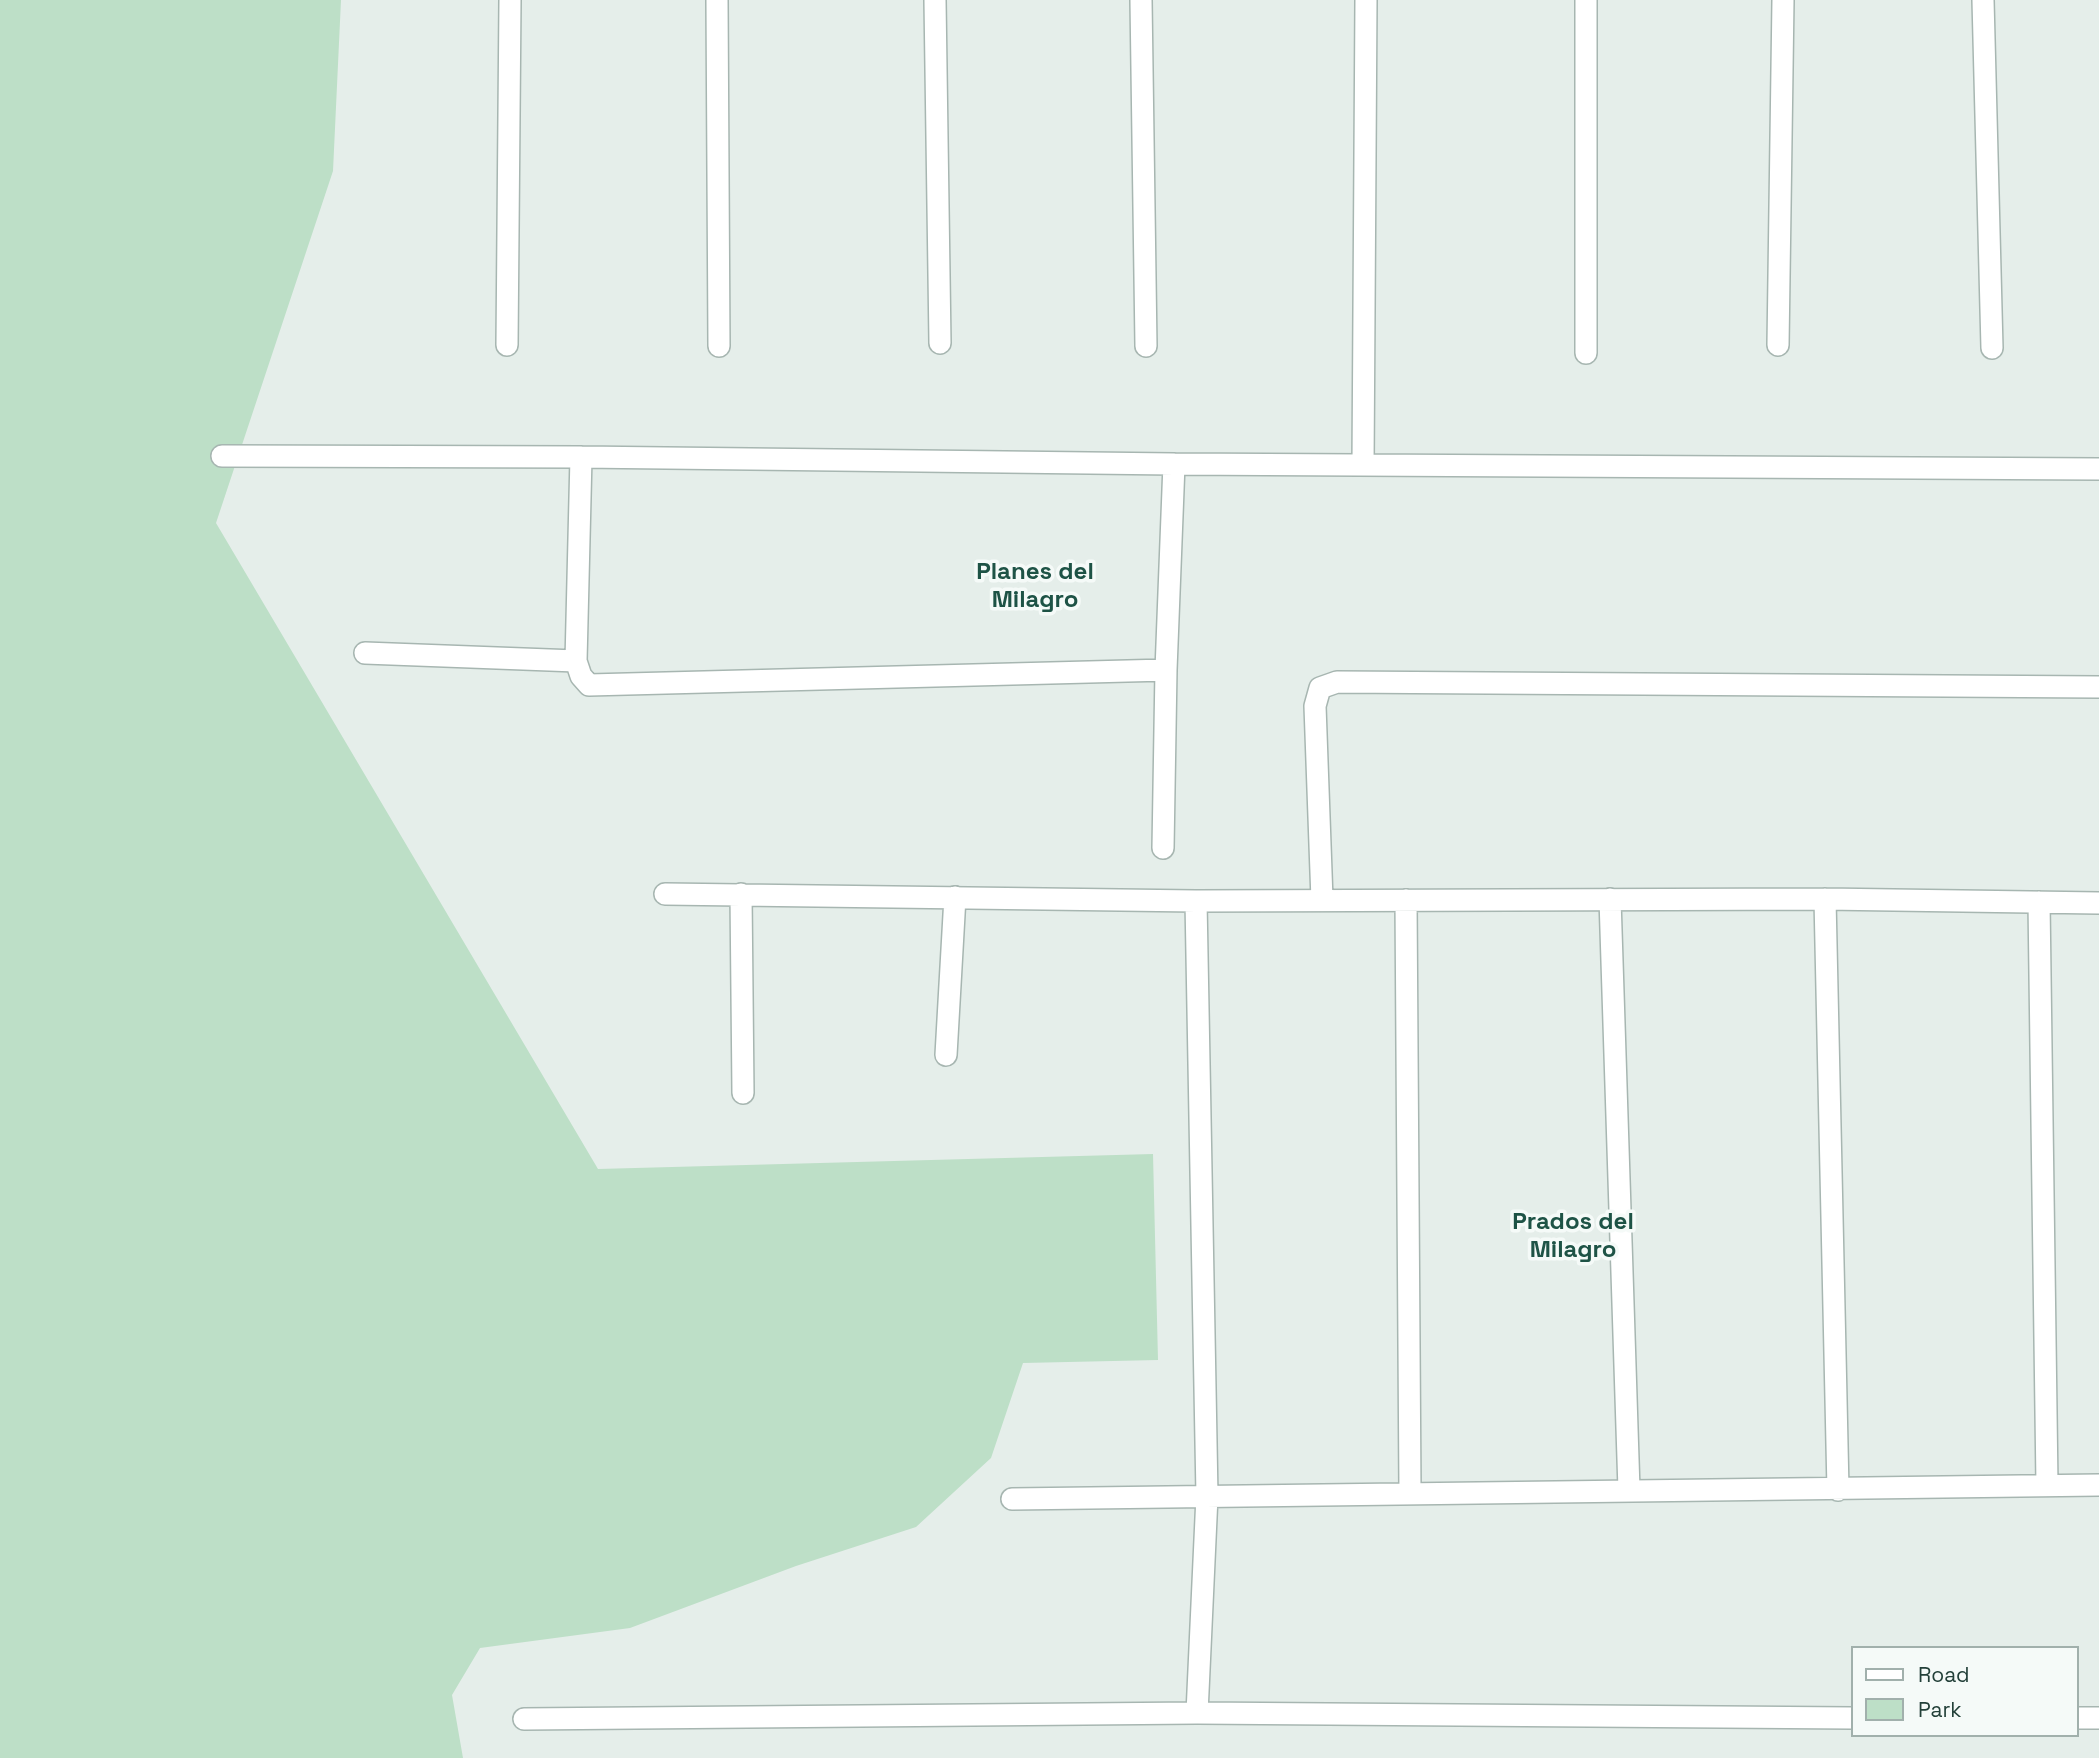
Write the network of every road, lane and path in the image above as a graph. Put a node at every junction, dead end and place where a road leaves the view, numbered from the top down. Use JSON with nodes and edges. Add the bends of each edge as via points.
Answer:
{"nodes":[{"id":1,"x":510,"y":0,"type":"edge"},
{"id":2,"x":717,"y":0,"type":"edge"},
{"id":3,"x":936,"y":0,"type":"edge"},
{"id":4,"x":1142,"y":0,"type":"edge"},
{"id":5,"x":1366,"y":0,"type":"edge"},
{"id":6,"x":1586,"y":0,"type":"edge"},
{"id":7,"x":1783,"y":0,"type":"edge"},
{"id":8,"x":1983,"y":0,"type":"edge"},
{"id":9,"x":940,"y":343,"type":"dead end"},
{"id":10,"x":508,"y":345,"type":"dead end"},
{"id":11,"x":1778,"y":345,"type":"dead end"},
{"id":12,"x":719,"y":346,"type":"dead end"},
{"id":13,"x":1146,"y":346,"type":"dead end"},
{"id":14,"x":1992,"y":348,"type":"dead end"},
{"id":15,"x":1586,"y":353,"type":"dead end"},
{"id":16,"x":222,"y":456,"type":"dead end"},
{"id":17,"x":581,"y":457,"type":"junction"},
{"id":18,"x":1174,"y":464,"type":"junction"},
{"id":19,"x":1363,"y":466,"type":"junction"},
{"id":20,"x":2099,"y":469,"type":"edge"},
{"id":21,"x":365,"y":653,"type":"dead end"},
{"id":22,"x":576,"y":661,"type":"junction"},
{"id":23,"x":1166,"y":670,"type":"junction"},
{"id":24,"x":2099,"y":687,"type":"edge"},
{"id":25,"x":1163,"y":848,"type":"dead end"},
{"id":26,"x":665,"y":894,"type":"dead end"},
{"id":27,"x":741,"y":894,"type":"junction"},
{"id":28,"x":955,"y":897,"type":"junction"},
{"id":29,"x":1611,"y":899,"type":"junction"},
{"id":30,"x":1825,"y":899,"type":"junction"},
{"id":31,"x":1322,"y":900,"type":"junction"},
{"id":32,"x":1405,"y":900,"type":"junction"},
{"id":33,"x":1196,"y":901,"type":"junction"},
{"id":34,"x":2039,"y":902,"type":"junction"},
{"id":35,"x":2099,"y":903,"type":"edge"},
{"id":36,"x":946,"y":1055,"type":"dead end"},
{"id":37,"x":743,"y":1093,"type":"dead end"},
{"id":38,"x":2047,"y":1485,"type":"junction"},
{"id":39,"x":2099,"y":1485,"type":"edge"},
{"id":40,"x":1629,"y":1490,"type":"junction"},
{"id":41,"x":1838,"y":1490,"type":"junction"},
{"id":42,"x":1410,"y":1493,"type":"junction"},
{"id":43,"x":1207,"y":1496,"type":"junction"},
{"id":44,"x":1013,"y":1499,"type":"dead end"},
{"id":45,"x":1197,"y":1713,"type":"junction"},
{"id":46,"x":1850,"y":1718,"type":"edge"},
{"id":47,"x":2078,"y":1718,"type":"edge"},
{"id":48,"x":2099,"y":1718,"type":"edge"},
{"id":49,"x":524,"y":1719,"type":"dead end"}],
"edges":[{"from":1,"to":10,"type":"street"},
{"from":2,"to":12,"type":"street"},
{"from":3,"to":9,"type":"street"},
{"from":4,"to":13,"type":"street"},
{"from":5,"to":19,"type":"street"},
{"from":6,"to":15,"type":"street"},
{"from":7,"to":11,"type":"street"},
{"from":8,"to":14,"type":"street"},
{"from":16,"to":17,"type":"street"},
{"from":17,"to":18,"type":"street"},
{"from":17,"to":22,"type":"street"},
{"from":18,"to":19,"type":"street"},
{"from":18,"to":23,"type":"street"},
{"from":19,"to":20,"type":"street"},
{"from":21,"to":22,"type":"street"},
{"from":22,"to":23,"type":"street","via":[[580,676],[589,685]]},
{"from":23,"to":25,"type":"street"},
{"from":24,"to":31,"type":"street","via":[[1337,682],[1320,688],[1315,706]]},
{"from":26,"to":27,"type":"street"},
{"from":27,"to":28,"type":"street"},
{"from":27,"to":37,"type":"street"},
{"from":28,"to":33,"type":"street"},
{"from":28,"to":36,"type":"street"},
{"from":29,"to":30,"type":"street"},
{"from":29,"to":32,"type":"street"},
{"from":29,"to":40,"type":"street"},
{"from":30,"to":34,"type":"street"},
{"from":30,"to":41,"type":"street"},
{"from":31,"to":32,"type":"street"},
{"from":31,"to":33,"type":"street"},
{"from":32,"to":42,"type":"street"},
{"from":33,"to":43,"type":"street"},
{"from":34,"to":35,"type":"street"},
{"from":34,"to":38,"type":"street"},
{"from":38,"to":39,"type":"street"},
{"from":38,"to":41,"type":"street"},
{"from":40,"to":41,"type":"street"},
{"from":40,"to":42,"type":"street"},
{"from":42,"to":43,"type":"street"},
{"from":43,"to":44,"type":"street"},
{"from":43,"to":45,"type":"street"},
{"from":45,"to":46,"type":"street"},
{"from":45,"to":49,"type":"street"},
{"from":47,"to":48,"type":"street"}]}
